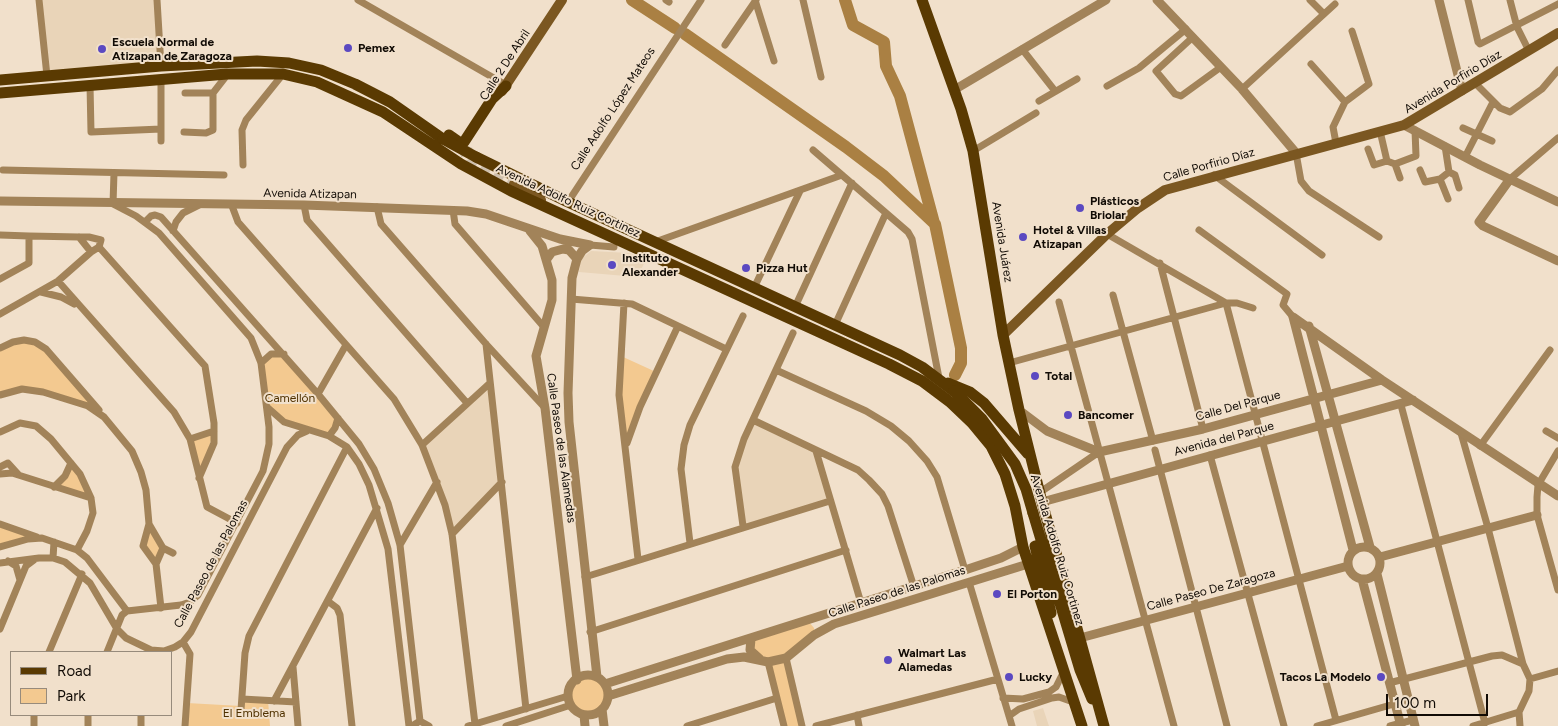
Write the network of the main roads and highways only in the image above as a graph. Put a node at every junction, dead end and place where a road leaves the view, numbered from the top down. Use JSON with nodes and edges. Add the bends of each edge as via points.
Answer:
{"nodes":[{"id":1,"x":562,"y":0,"type":"edge"},
{"id":2,"x":922,"y":0,"type":"edge"},
{"id":3,"x":1558,"y":33,"type":"edge"},
{"id":4,"x":161,"y":66,"type":"junction"},
{"id":5,"x":161,"y":79,"type":"junction"},
{"id":6,"x":0,"y":80,"type":"edge"},
{"id":7,"x":48,"y":82,"type":"junction"},
{"id":8,"x":506,"y":85,"type":"junction"},
{"id":9,"x":0,"y":93,"type":"edge"},
{"id":10,"x":390,"y":102,"type":"junction"},
{"id":11,"x":469,"y":145,"type":"dead end"},
{"id":12,"x":1296,"y":153,"type":"joint"},
{"id":13,"x":514,"y":184,"type":"tunnel mouth"},
{"id":14,"x":573,"y":220,"type":"junction"},
{"id":15,"x":1003,"y":335,"type":"junction"},
{"id":16,"x":941,"y":380,"type":"junction"},
{"id":17,"x":1011,"y":433,"type":"junction"},
{"id":18,"x":991,"y":446,"type":"junction"},
{"id":19,"x":1031,"y":457,"type":"junction"},
{"id":20,"x":1041,"y":498,"type":"junction"},
{"id":21,"x":1058,"y":649,"type":"junction"},
{"id":22,"x":1082,"y":726,"type":"edge"},
{"id":23,"x":1104,"y":726,"type":"edge"}],
"edges":[{"from":1,"to":8,"type":"main road","name":"Calle 2 De Abril"},
{"from":2,"to":15,"type":"main road","name":"Avenida Juárez","via":[[972,151]]},
{"from":3,"to":12,"type":"main road","name":"Avenida Porfirio Díaz","via":[[1404,124]]},
{"from":4,"to":5,"type":"main road"},
{"from":4,"to":7,"type":"main road","name":"Avenida Adolfo Ruiz Cortinez"},
{"from":4,"to":10,"type":"main road","name":"Avenida Adolfo Ruiz Cortinez","via":[[257,61],[289,63],[321,70]]},
{"from":5,"to":7,"type":"main road","name":"Avenida Adolfo Ruiz Cortinez","via":[[90,84]]},
{"from":5,"to":14,"type":"main road","name":"Avenida Adolfo Ruiz Cortinez","via":[[284,74],[317,82],[383,112],[461,164]]},
{"from":6,"to":7,"type":"main road","name":"Avenida Adolfo Ruiz Cortinez"},
{"from":7,"to":9,"type":"main road","name":"Avenida Adolfo Ruiz Cortinez"},
{"from":8,"to":10,"type":"main road","via":[[492,99],[462,143]]},
{"from":8,"to":11,"type":"main road","name":"Calle 2 De Abril"},
{"from":10,"to":16,"type":"main road","name":"Avenida Adolfo Ruiz Cortinez","bridge":true,"via":[[443,139],[476,157],[900,355]]},
{"from":12,"to":15,"type":"main road","name":"Calle Porfirio Díaz","via":[[1165,190],[1144,203],[1107,234]]},
{"from":13,"to":14,"type":"main road"},
{"from":14,"to":18,"type":"main road","name":"Avenida Adolfo Ruiz Cortinez","via":[[922,381],[950,402]]},
{"from":15,"to":19,"type":"main road","name":"Avenida Juárez"},
{"from":16,"to":17,"type":"main road","via":[[970,392]]},
{"from":16,"to":23,"type":"main road","name":"Avenida Adolfo Ruiz Cortinez","bridge":true,"via":[[996,436],[1026,489],[1080,670]]},
{"from":17,"to":18,"type":"main road","via":[[1003,447]]},
{"from":17,"to":19,"type":"main road"},
{"from":18,"to":21,"type":"main road","name":"Avenida Adolfo Ruiz Cortinez","via":[[1005,474],[1028,564]]},
{"from":19,"to":20,"type":"main road","name":"Avenida Juárez"},
{"from":20,"to":21,"type":"main road","via":[[1032,504],[1029,521]]},
{"from":20,"to":23,"type":"main road"},
{"from":21,"to":22,"type":"main road"}]}
